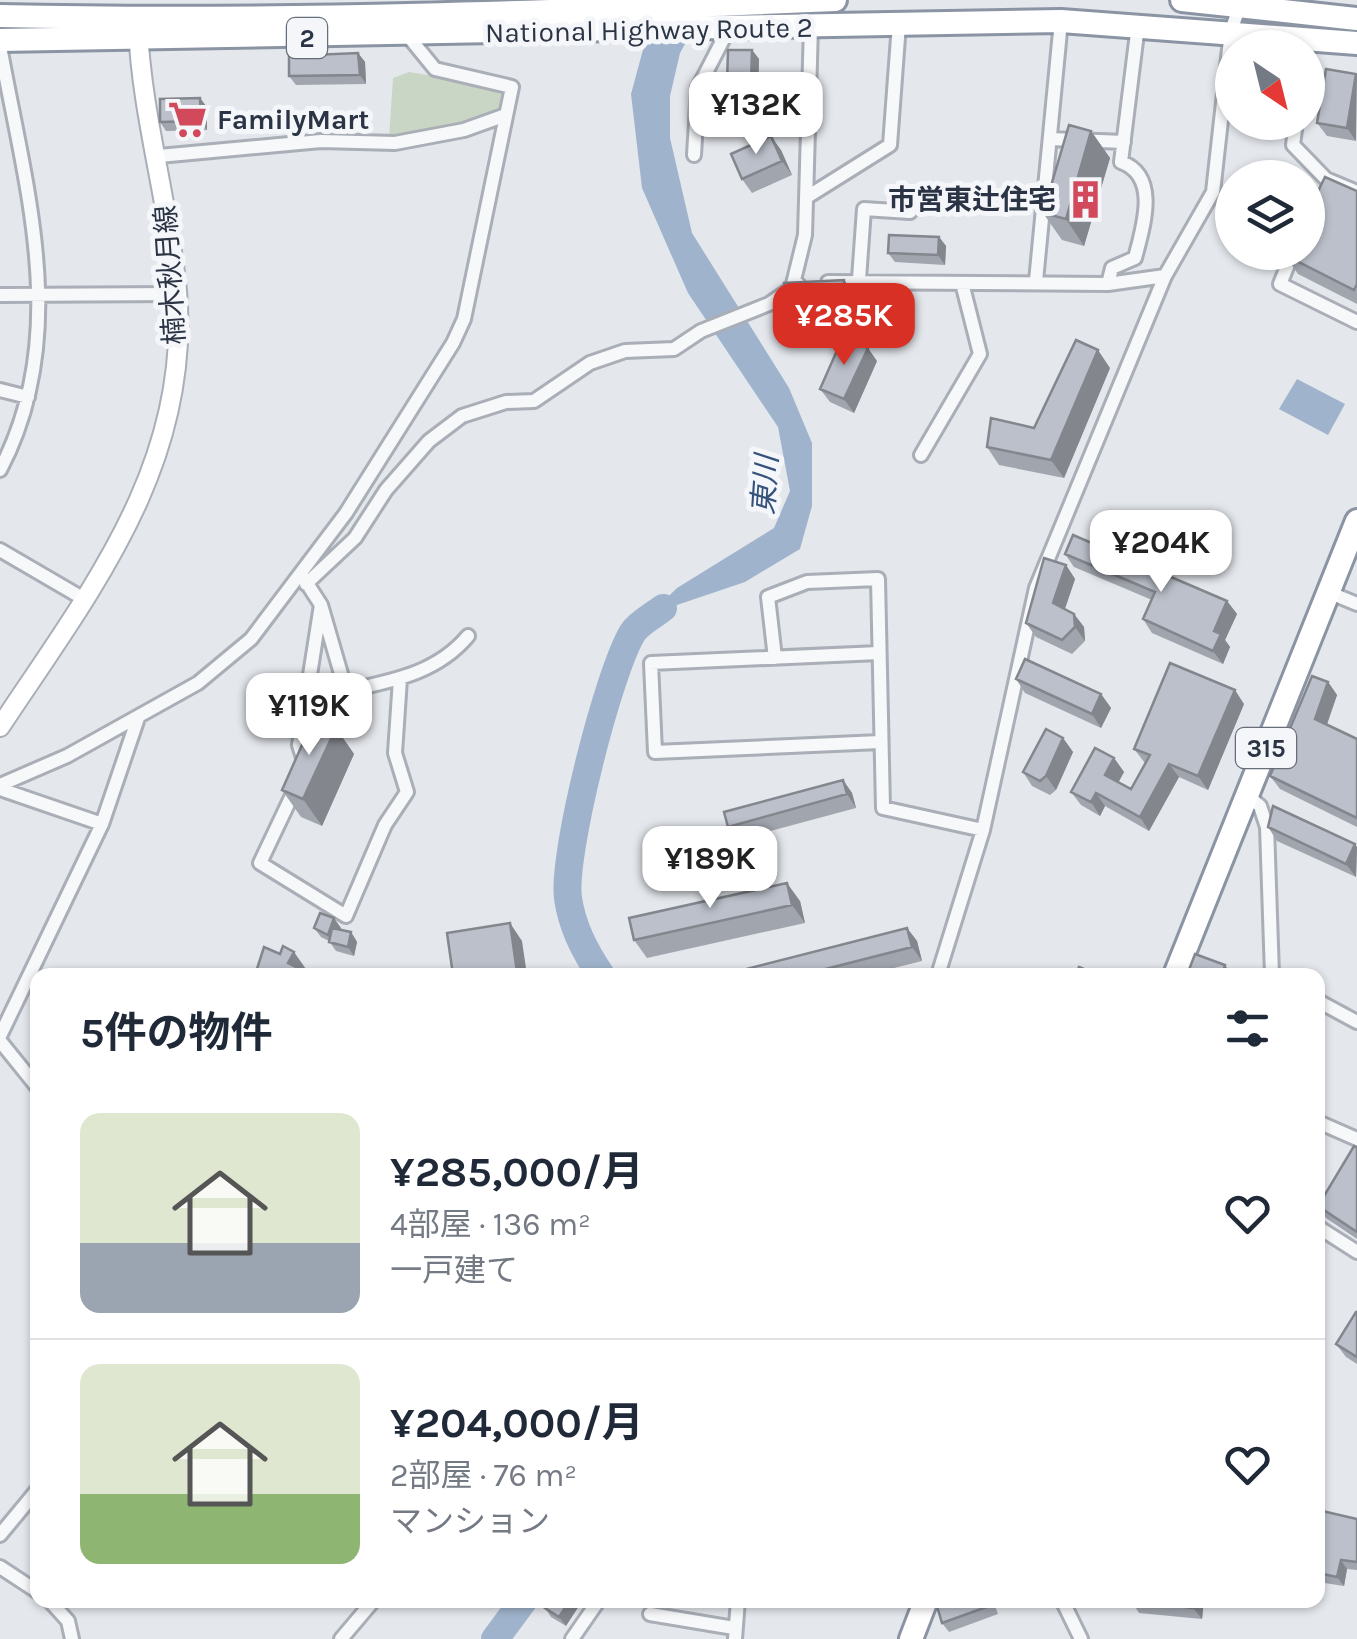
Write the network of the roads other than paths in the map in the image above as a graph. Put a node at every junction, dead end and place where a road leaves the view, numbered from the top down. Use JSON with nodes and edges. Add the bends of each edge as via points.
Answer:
{"nodes":[{"id":1,"x":835,"y":0,"type":"edge"},
{"id":2,"x":1182,"y":0,"type":"edge"},
{"id":3,"x":774,"y":2,"type":"edge"},
{"id":4,"x":1241,"y":4,"type":"edge"},
{"id":5,"x":531,"y":6,"type":"edge"},
{"id":6,"x":308,"y":8,"type":"edge"},
{"id":7,"x":63,"y":9,"type":"edge"},
{"id":8,"x":0,"y":16,"type":"edge"},
{"id":9,"x":616,"y":19,"type":"junction"},
{"id":10,"x":1357,"y":19,"type":"edge"},
{"id":11,"x":1061,"y":21,"type":"junction"},
{"id":12,"x":899,"y":24,"type":"junction"},
{"id":13,"x":1138,"y":25,"type":"junction"},
{"id":14,"x":811,"y":26,"type":"junction"},
{"id":15,"x":726,"y":27,"type":"junction"},
{"id":16,"x":138,"y":30,"type":"junction"},
{"id":17,"x":1230,"y":30,"type":"joint"},
{"id":18,"x":408,"y":36,"type":"junction"},
{"id":19,"x":1325,"y":42,"type":"edge"},
{"id":20,"x":1357,"y":42,"type":"edge"},
{"id":21,"x":0,"y":43,"type":"edge"},
{"id":22,"x":504,"y":116,"type":"junction"},
{"id":23,"x":1050,"y":138,"type":"junction"},
{"id":24,"x":1218,"y":140,"type":"edge"},
{"id":25,"x":1294,"y":140,"type":"edge"},
{"id":26,"x":1124,"y":142,"type":"junction"},
{"id":27,"x":694,"y":155,"type":"dead end"},
{"id":28,"x":158,"y":156,"type":"junction"},
{"id":29,"x":1326,"y":179,"type":"joint"},
{"id":30,"x":1357,"y":192,"type":"edge"},
{"id":31,"x":807,"y":197,"type":"junction"},
{"id":32,"x":910,"y":212,"type":"dead end"},
{"id":33,"x":1286,"y":270,"type":"edge"},
{"id":34,"x":1165,"y":276,"type":"junction"},
{"id":35,"x":859,"y":279,"type":"junction"},
{"id":36,"x":1036,"y":281,"type":"junction"},
{"id":37,"x":962,"y":283,"type":"junction"},
{"id":38,"x":793,"y":284,"type":"junction"},
{"id":39,"x":1108,"y":284,"type":"junction"},
{"id":40,"x":177,"y":294,"type":"junction"},
{"id":41,"x":0,"y":295,"type":"edge"},
{"id":42,"x":42,"y":296,"type":"junction"},
{"id":43,"x":1357,"y":322,"type":"edge"},
{"id":44,"x":0,"y":390,"type":"edge"},
{"id":45,"x":28,"y":397,"type":"junction"},
{"id":46,"x":920,"y":455,"type":"dead end"},
{"id":47,"x":0,"y":470,"type":"edge"},
{"id":48,"x":1357,"y":521,"type":"edge"},
{"id":49,"x":0,"y":550,"type":"edge"},
{"id":50,"x":304,"y":579,"type":"junction"},
{"id":51,"x":1328,"y":592,"type":"junction"},
{"id":52,"x":84,"y":599,"type":"junction"},
{"id":53,"x":322,"y":604,"type":"junction"},
{"id":54,"x":1357,"y":604,"type":"edge"},
{"id":55,"x":468,"y":636,"type":"dead end"},
{"id":56,"x":879,"y":653,"type":"junction"},
{"id":57,"x":775,"y":658,"type":"junction"},
{"id":58,"x":400,"y":679,"type":"junction"},
{"id":59,"x":138,"y":718,"type":"junction"},
{"id":60,"x":0,"y":727,"type":"edge"},
{"id":61,"x":880,"y":742,"type":"junction"},
{"id":62,"x":0,"y":787,"type":"edge"},
{"id":63,"x":1248,"y":796,"type":"junction"},
{"id":64,"x":102,"y":824,"type":"junction"},
{"id":65,"x":983,"y":830,"type":"junction"},
{"id":66,"x":33,"y":968,"type":"edge"},
{"id":67,"x":940,"y":968,"type":"edge"},
{"id":68,"x":1178,"y":968,"type":"edge"},
{"id":69,"x":1272,"y":968,"type":"edge"},
{"id":70,"x":30,"y":975,"type":"edge"},
{"id":71,"x":1325,"y":1005,"type":"edge"},
{"id":72,"x":1357,"y":1022,"type":"edge"},
{"id":73,"x":0,"y":1038,"type":"edge"},
{"id":74,"x":30,"y":1077,"type":"edge"},
{"id":75,"x":1325,"y":1126,"type":"edge"},
{"id":76,"x":1357,"y":1142,"type":"edge"},
{"id":77,"x":1347,"y":1162,"type":"edge"},
{"id":78,"x":1325,"y":1231,"type":"edge"},
{"id":79,"x":1357,"y":1252,"type":"edge"},
{"id":80,"x":30,"y":1499,"type":"edge"},
{"id":81,"x":0,"y":1536,"type":"edge"},
{"id":82,"x":0,"y":1568,"type":"edge"},
{"id":83,"x":30,"y":1587,"type":"edge"},
{"id":84,"x":56,"y":1608,"type":"edge"},
{"id":85,"x":367,"y":1608,"type":"edge"},
{"id":86,"x":593,"y":1608,"type":"edge"},
{"id":87,"x":737,"y":1608,"type":"edge"},
{"id":88,"x":923,"y":1608,"type":"edge"},
{"id":89,"x":1066,"y":1608,"type":"edge"},
{"id":90,"x":650,"y":1614,"type":"dead end"},
{"id":91,"x":735,"y":1633,"type":"edge"},
{"id":92,"x":72,"y":1639,"type":"edge"},
{"id":93,"x":341,"y":1639,"type":"edge"},
{"id":94,"x":572,"y":1639,"type":"edge"},
{"id":95,"x":911,"y":1639,"type":"edge"},
{"id":96,"x":1082,"y":1639,"type":"edge"}],
"edges":[{"from":1,"to":3,"type":"highway","name":"National Highway Route 2","number":"2"},
{"from":2,"to":4,"type":"highway"},
{"from":3,"to":9,"type":"highway","name":"National Highway Route 2","number":"2"},
{"from":3,"to":15,"type":"street"},
{"from":4,"to":10,"type":"highway"},
{"from":4,"to":17,"type":"street"},
{"from":5,"to":6,"type":"highway","name":"National Highway Route 2","number":"2"},
{"from":5,"to":9,"type":"highway","name":"National Highway Route 2","number":"2"},
{"from":6,"to":16,"type":"highway","name":"National Highway Route 2","number":"2"},
{"from":7,"to":8,"type":"highway","name":"National Highway Route 2","number":"2"},
{"from":7,"to":16,"type":"highway","name":"National Highway Route 2","number":"2"},
{"from":9,"to":15,"type":"highway","name":"National Highway Route 2","number":"2"},
{"from":9,"to":18,"type":"highway","name":"National Highway Route 2","number":"2"},
{"from":11,"to":12,"type":"highway","name":"National Highway Route 2","number":"2"},
{"from":11,"to":13,"type":"highway","name":"National Highway Route 2","number":"2"},
{"from":11,"to":23,"type":"street"},
{"from":12,"to":14,"type":"highway","name":"National Highway Route 2","number":"2"},
{"from":12,"to":31,"type":"street","via":[[890,145]]},
{"from":13,"to":17,"type":"highway","name":"National Highway Route 2","number":"2"},
{"from":13,"to":26,"type":"street"},
{"from":14,"to":15,"type":"highway","name":"National Highway Route 2","number":"2"},
{"from":14,"to":31,"type":"street"},
{"from":15,"to":27,"type":"street","via":[[698,88]]},
{"from":16,"to":18,"type":"highway","name":"National Highway Route 2","number":"2"},
{"from":16,"to":21,"type":"highway","name":"National Highway Route 2","number":"2"},
{"from":16,"to":28,"type":"street","name":"楠木秋月線"},
{"from":18,"to":22,"type":"street","via":[[435,69],[512,87]]},
{"from":19,"to":20,"type":"highway","name":"National Highway Route 2","number":"2"},
{"from":21,"to":42,"type":"street"},
{"from":22,"to":28,"type":"street","via":[[395,144],[321,140]]},
{"from":22,"to":50,"type":"street","via":[[464,318]]},
{"from":23,"to":26,"type":"street"},
{"from":23,"to":36,"type":"street"},
{"from":24,"to":34,"type":"street","via":[[1213,192]]},
{"from":25,"to":29,"type":"street"},
{"from":26,"to":39,"type":"street","via":[[1121,162],[1133,167],[1145,192],[1144,225],[1135,258],[1112,268]]},
{"from":28,"to":40,"type":"street","name":"楠木秋月線"},
{"from":29,"to":30,"type":"street"},
{"from":31,"to":38,"type":"street"},
{"from":32,"to":35,"type":"street","via":[[864,209]]},
{"from":33,"to":43,"type":"street","via":[[1280,284]]},
{"from":34,"to":39,"type":"street"},
{"from":34,"to":65,"type":"street","via":[[1036,588]]},
{"from":35,"to":37,"type":"street"},
{"from":35,"to":38,"type":"street"},
{"from":36,"to":37,"type":"street"},
{"from":36,"to":39,"type":"street"},
{"from":37,"to":46,"type":"street","via":[[980,354]]},
{"from":38,"to":50,"type":"street","via":[[768,304],[674,350],[590,362],[534,401],[462,416],[386,490],[355,538]]},
{"from":40,"to":42,"type":"street"},
{"from":40,"to":52,"type":"street","name":"楠木秋月線","via":[[172,410],[160,454]]},
{"from":41,"to":42,"type":"street"},
{"from":42,"to":45,"type":"street"},
{"from":44,"to":45,"type":"street"},
{"from":45,"to":47,"type":"street"},
{"from":48,"to":51,"type":"highway","number":"315"},
{"from":49,"to":52,"type":"street"},
{"from":50,"to":53,"type":"street"},
{"from":50,"to":59,"type":"street","via":[[251,640],[198,683]]},
{"from":51,"to":54,"type":"street"},
{"from":51,"to":63,"type":"highway","number":"315"},
{"from":52,"to":60,"type":"street","name":"楠木秋月線"},
{"from":53,"to":58,"type":"street","via":[[346,691]]},
{"from":53,"to":58,"type":"street","via":[[298,745],[305,765],[260,864],[346,916],[385,825],[407,792],[396,753]]},
{"from":55,"to":58,"type":"street","via":[[442,660]]},
{"from":56,"to":57,"type":"street"},
{"from":56,"to":57,"type":"street","via":[[878,579],[807,582],[768,597]]},
{"from":56,"to":61,"type":"street"},
{"from":57,"to":61,"type":"street","via":[[652,663],[655,752]]},
{"from":59,"to":62,"type":"street"},
{"from":59,"to":64,"type":"street"},
{"from":61,"to":65,"type":"street","via":[[882,808]]},
{"from":62,"to":64,"type":"street"},
{"from":63,"to":68,"type":"highway","number":"315"},
{"from":63,"to":69,"type":"street","via":[[1260,806],[1266,827]]},
{"from":64,"to":66,"type":"street"},
{"from":65,"to":67,"type":"street"},
{"from":70,"to":73,"type":"street"},
{"from":71,"to":72,"type":"street"},
{"from":73,"to":74,"type":"street"},
{"from":75,"to":76,"type":"street"},
{"from":76,"to":77,"type":"street"},
{"from":78,"to":79,"type":"street"},
{"from":80,"to":81,"type":"street"},
{"from":82,"to":83,"type":"street"},
{"from":84,"to":92,"type":"street"},
{"from":85,"to":93,"type":"street"},
{"from":86,"to":94,"type":"street"},
{"from":87,"to":91,"type":"street"},
{"from":88,"to":95,"type":"highway"},
{"from":89,"to":96,"type":"street"},
{"from":90,"to":91,"type":"street"}]}
